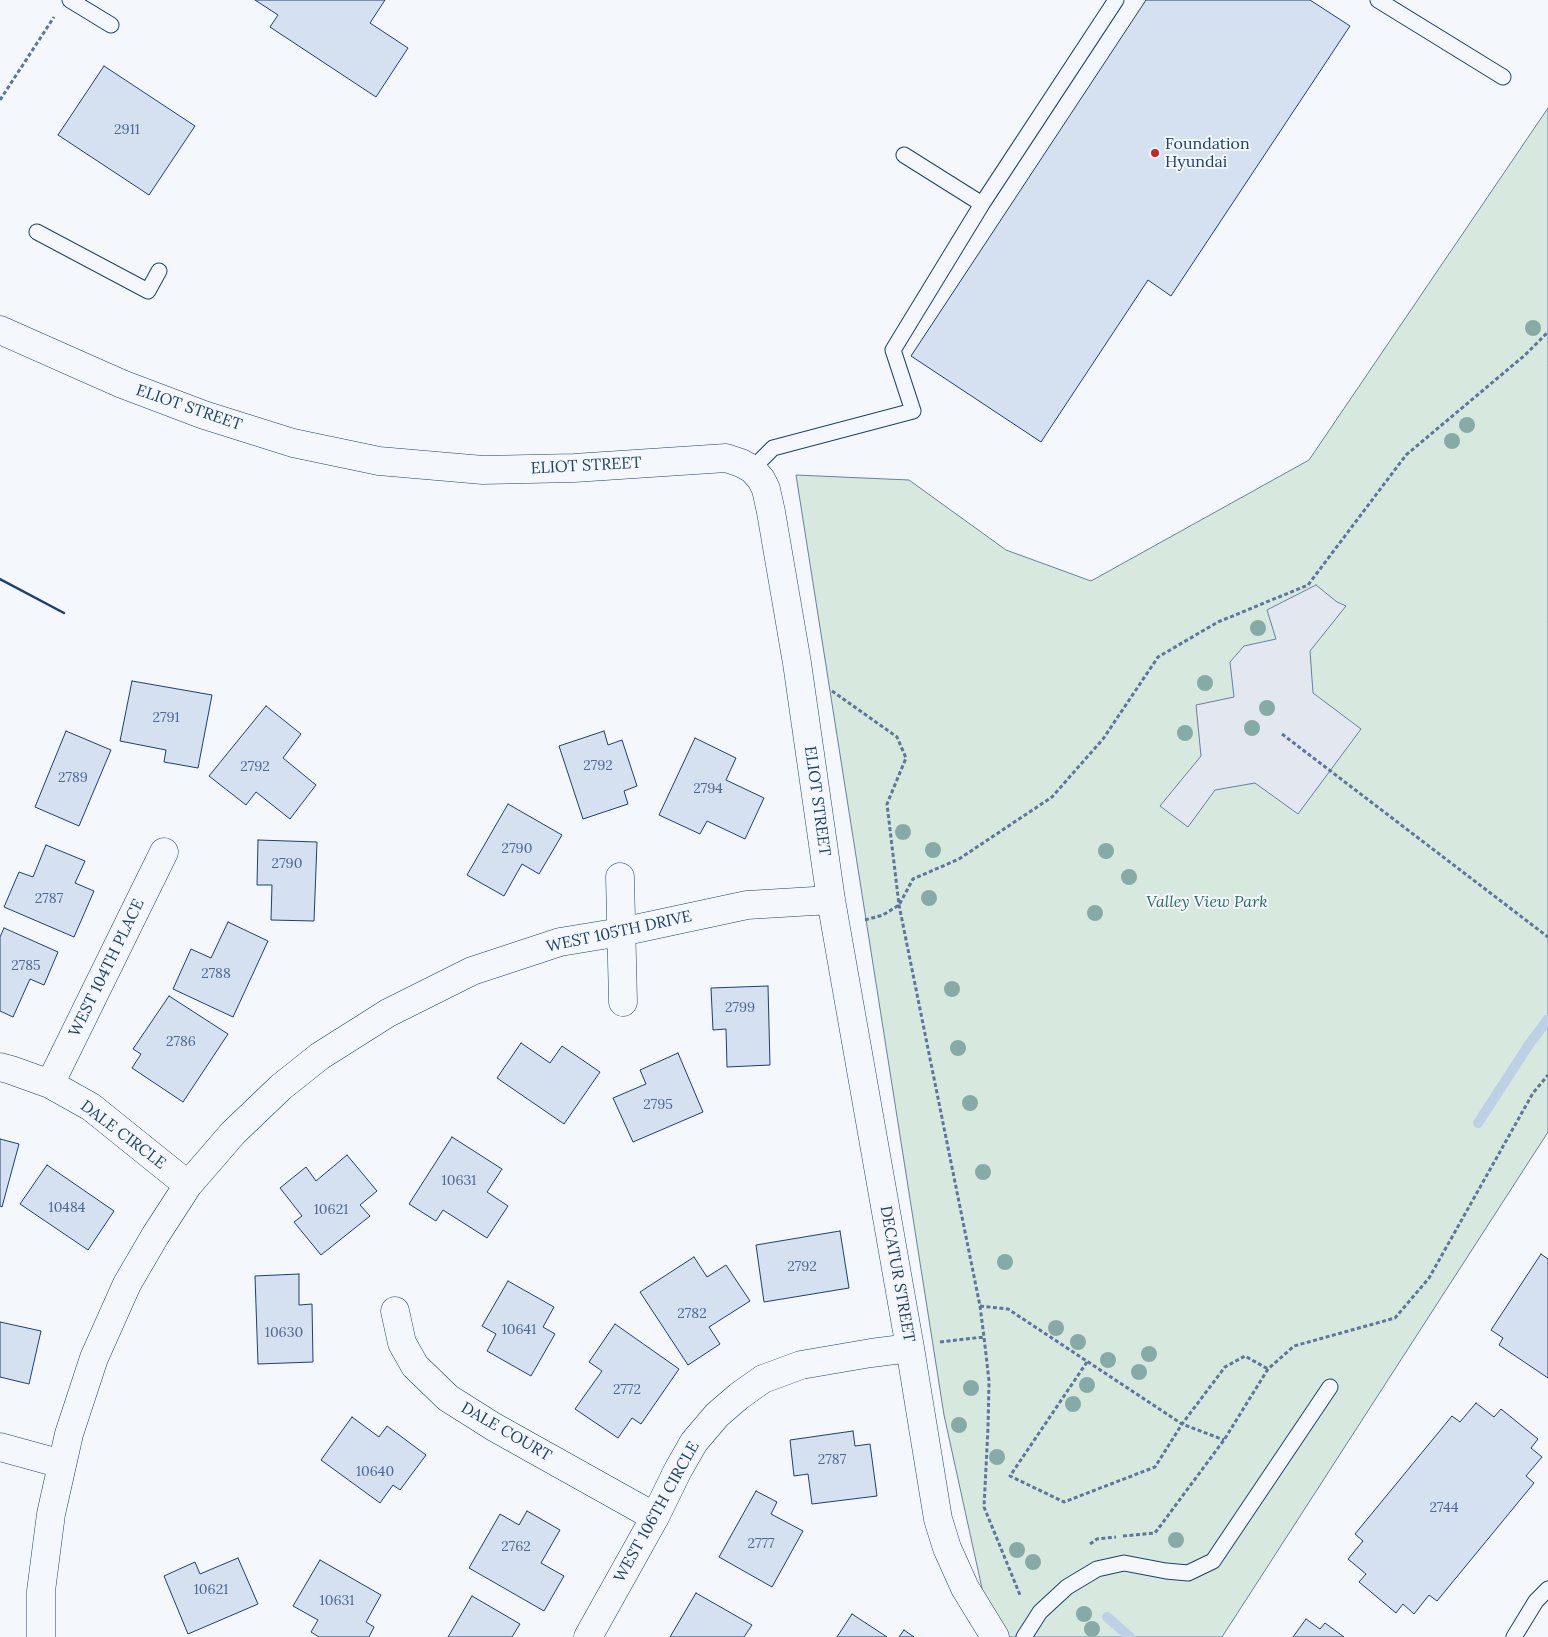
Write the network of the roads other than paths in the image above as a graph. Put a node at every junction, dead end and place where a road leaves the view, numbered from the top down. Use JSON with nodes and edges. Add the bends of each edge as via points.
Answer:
{"nodes":[{"id":1,"x":70,"y":0,"type":"edge"},
{"id":2,"x":1116,"y":0,"type":"edge"},
{"id":3,"x":1378,"y":0,"type":"edge"},
{"id":4,"x":111,"y":25,"type":"dead end"},
{"id":5,"x":1503,"y":77,"type":"dead end"},
{"id":6,"x":904,"y":155,"type":"dead end"},
{"id":7,"x":982,"y":204,"type":"junction"},
{"id":8,"x":37,"y":232,"type":"dead end"},
{"id":9,"x":160,"y":271,"type":"dead end"},
{"id":10,"x":0,"y":330,"type":"edge"},
{"id":11,"x":752,"y":470,"type":"junction"},
{"id":12,"x":164,"y":852,"type":"dead end"},
{"id":13,"x":620,"y":877,"type":"dead end"},
{"id":14,"x":831,"y":900,"type":"junction"},
{"id":15,"x":621,"y":932,"type":"junction"},
{"id":16,"x":623,"y":1002,"type":"dead end"},
{"id":17,"x":0,"y":1067,"type":"edge"},
{"id":18,"x":50,"y":1084,"type":"junction"},
{"id":19,"x":188,"y":1185,"type":"junction"},
{"id":20,"x":395,"y":1311,"type":"dead end"},
{"id":21,"x":910,"y":1348,"type":"junction"},
{"id":22,"x":1330,"y":1387,"type":"dead end"},
{"id":23,"x":0,"y":1447,"type":"edge"},
{"id":24,"x":62,"y":1464,"type":"junction"},
{"id":25,"x":655,"y":1517,"type":"junction"},
{"id":26,"x":1548,"y":1589,"type":"edge"},
{"id":27,"x":41,"y":1637,"type":"edge"},
{"id":28,"x":588,"y":1637,"type":"edge"},
{"id":29,"x":995,"y":1637,"type":"edge"},
{"id":30,"x":1024,"y":1637,"type":"edge"},
{"id":31,"x":1514,"y":1637,"type":"edge"}],
"edges":[{"from":1,"to":4,"type":"lane"},
{"from":2,"to":7,"type":"lane"},
{"from":3,"to":5,"type":"lane"},
{"from":6,"to":7,"type":"lane"},
{"from":7,"to":11,"type":"lane","via":[[893,350],[913,411],[773,448]]},
{"from":8,"to":9,"type":"lane","via":[[148,291]]},
{"from":10,"to":11,"type":"street","name":"ELIOT STREET","via":[[122,384],[204,415],[293,443],[379,461],[483,470],[726,458]]},
{"from":11,"to":14,"type":"street","name":"ELIOT STREET","via":[[766,490],[771,512],[797,663]]},
{"from":12,"to":18,"type":"street","name":"WEST 104TH PLACE"},
{"from":13,"to":15,"type":"street"},
{"from":14,"to":15,"type":"street","name":"WEST 105TH DRIVE","via":[[747,905]]},
{"from":14,"to":21,"type":"street","name":"DECATUR STREET"},
{"from":15,"to":16,"type":"street"},
{"from":15,"to":19,"type":"street","name":"WEST 105TH DRIVE","via":[[560,942],[472,971],[388,1013],[320,1056],[281,1086],[233,1133]]},
{"from":17,"to":18,"type":"street","name":"DALE CIRCLE"},
{"from":18,"to":19,"type":"street","name":"DALE CIRCLE","via":[[91,1107]]},
{"from":19,"to":24,"type":"street","name":"WEST 105TH DRIVE","via":[[127,1284],[94,1358]]},
{"from":20,"to":25,"type":"street","name":"DALE COURT","via":[[402,1343],[415,1366],[448,1398]]},
{"from":21,"to":25,"type":"street","name":"WEST 106TH CIRCLE","via":[[800,1366],[763,1379],[717,1415],[694,1442]]},
{"from":21,"to":29,"type":"street","name":"DECATUR STREET","via":[[938,1519],[965,1588]]},
{"from":22,"to":30,"type":"lane","via":[[1214,1561],[1188,1573],[1124,1563],[1097,1568],[1067,1587],[1046,1606]]},
{"from":23,"to":24,"type":"street"},
{"from":24,"to":27,"type":"street","name":"WEST 105TH DRIVE","via":[[51,1514],[41,1591]]},
{"from":25,"to":28,"type":"street","name":"WEST 106TH CIRCLE"},
{"from":26,"to":31,"type":"lane","via":[[1536,1601]]}]}
